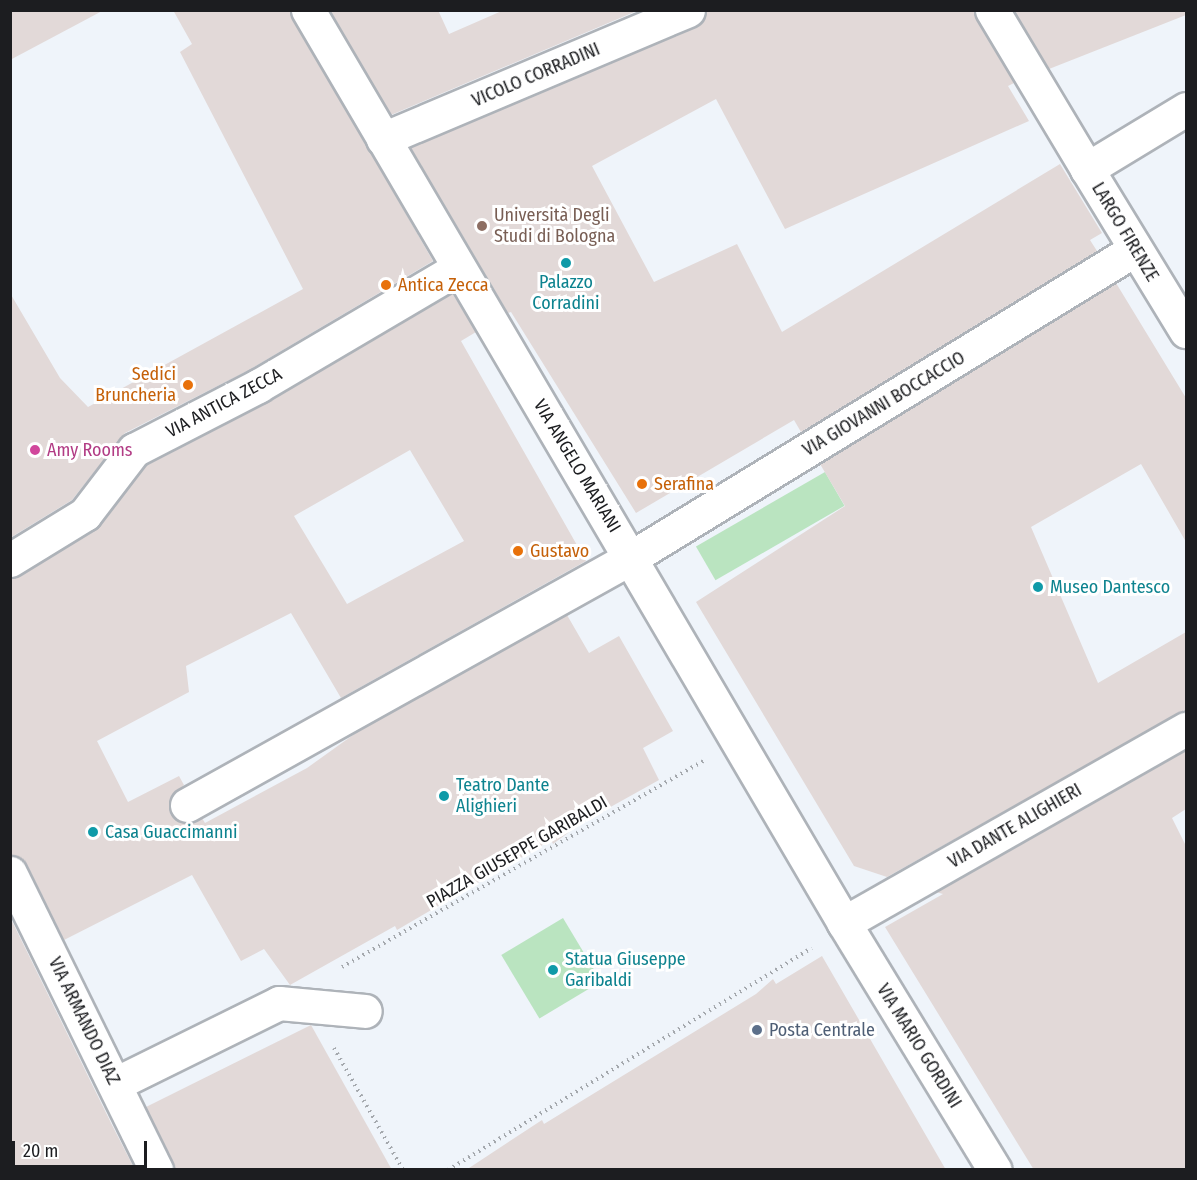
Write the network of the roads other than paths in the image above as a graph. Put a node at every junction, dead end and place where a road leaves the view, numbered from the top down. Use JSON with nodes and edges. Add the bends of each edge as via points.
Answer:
{"nodes":[{"id":1,"x":308,"y":10,"type":"edge"},
{"id":2,"x":688,"y":10,"type":"edge"},
{"id":3,"x":992,"y":10,"type":"edge"},
{"id":4,"x":1186,"y":109,"type":"edge"},
{"id":5,"x":383,"y":139,"type":"junction"},
{"id":6,"x":1087,"y":169,"type":"junction"},
{"id":7,"x":1134,"y":250,"type":"junction"},
{"id":8,"x":458,"y":268,"type":"junction"},
{"id":9,"x":1186,"y":331,"type":"edge"},
{"id":10,"x":632,"y":557,"type":"junction"},
{"id":11,"x":10,"y":560,"type":"edge"},
{"id":12,"x":1186,"y":729,"type":"edge"},
{"id":13,"x":187,"y":805,"type":"dead end"},
{"id":14,"x":10,"y":873,"type":"edge"},
{"id":15,"x":844,"y":923,"type":"junction"},
{"id":16,"x":365,"y":1011,"type":"dead end"},
{"id":17,"x":115,"y":1084,"type":"junction"},
{"id":18,"x":156,"y":1170,"type":"edge"},
{"id":19,"x":995,"y":1170,"type":"edge"}],
"edges":[{"from":1,"to":5,"type":"street","name":"VIA ANGELO MARIANI"},
{"from":2,"to":5,"type":"street","name":"VICOLO CORRADINI"},
{"from":3,"to":6,"type":"street"},
{"from":4,"to":6,"type":"street","name":"LARGO FIRENZE"},
{"from":5,"to":8,"type":"street","name":"VIA ANGELO MARIANI"},
{"from":6,"to":7,"type":"street","name":"LARGO FIRENZE"},
{"from":7,"to":9,"type":"street","name":"LARGO FIRENZE"},
{"from":7,"to":10,"type":"street","name":"VIA GIOVANNI BOCCACCIO"},
{"from":8,"to":10,"type":"street","name":"VIA ANGELO MARIANI"},
{"from":8,"to":11,"type":"street","name":"VIA ANTICA ZECCA","via":[[258,386],[134,450],[85,514]]},
{"from":10,"to":13,"type":"street","name":"VIA GIOVANNI BOCCACCIO"},
{"from":10,"to":15,"type":"street","name":"VIA ANGELO MARIANI"},
{"from":12,"to":15,"type":"street","name":"VIA DANTE ALIGHIERI"},
{"from":14,"to":17,"type":"street","name":"VIA ARMANDO DIAZ"},
{"from":15,"to":19,"type":"street","name":"VIA MARIO GORDINI"},
{"from":16,"to":17,"type":"street","via":[[306,998],[279,1003]]},
{"from":17,"to":18,"type":"street","name":"VIA ARMANDO DIAZ"}]}
